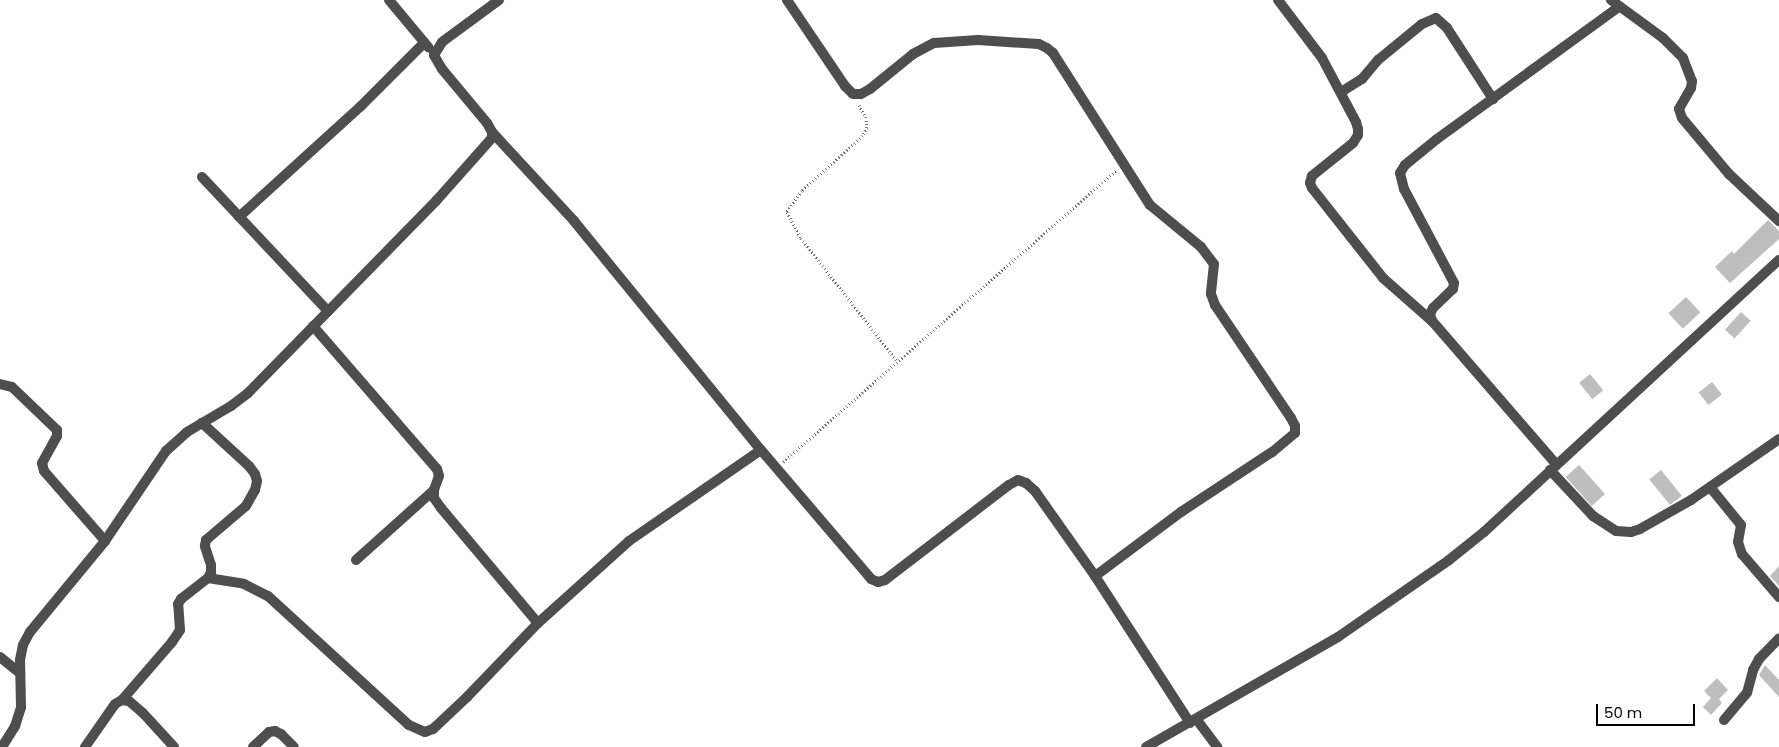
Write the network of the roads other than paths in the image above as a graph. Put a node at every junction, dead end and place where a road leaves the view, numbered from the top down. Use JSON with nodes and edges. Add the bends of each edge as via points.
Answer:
{"nodes":[{"id":1,"x":388,"y":0,"type":"edge"},
{"id":2,"x":499,"y":0,"type":"edge"},
{"id":3,"x":787,"y":0,"type":"edge"},
{"id":4,"x":1278,"y":0,"type":"edge"},
{"id":5,"x":1615,"y":3,"type":"edge"},
{"id":6,"x":424,"y":43,"type":"junction"},
{"id":7,"x":434,"y":55,"type":"junction"},
{"id":8,"x":1341,"y":92,"type":"junction"},
{"id":9,"x":1493,"y":99,"type":"junction"},
{"id":10,"x":492,"y":132,"type":"junction"},
{"id":11,"x":202,"y":177,"type":"dead end"},
{"id":12,"x":239,"y":216,"type":"junction"},
{"id":13,"x":1779,"y":221,"type":"edge"},
{"id":14,"x":1779,"y":260,"type":"edge"},
{"id":15,"x":328,"y":311,"type":"junction"},
{"id":16,"x":1432,"y":320,"type":"junction"},
{"id":17,"x":312,"y":326,"type":"junction"},
{"id":18,"x":0,"y":384,"type":"edge"},
{"id":19,"x":202,"y":423,"type":"junction"},
{"id":20,"x":1779,"y":439,"type":"edge"},
{"id":21,"x":761,"y":450,"type":"junction"},
{"id":22,"x":1553,"y":467,"type":"junction"},
{"id":23,"x":1710,"y":487,"type":"junction"},
{"id":24,"x":434,"y":490,"type":"junction"},
{"id":25,"x":105,"y":541,"type":"junction"},
{"id":26,"x":356,"y":560,"type":"dead end"},
{"id":27,"x":1095,"y":576,"type":"junction"},
{"id":28,"x":208,"y":578,"type":"junction"},
{"id":29,"x":1779,"y":597,"type":"edge"},
{"id":30,"x":538,"y":623,"type":"junction"},
{"id":31,"x":1779,"y":638,"type":"edge"},
{"id":32,"x":0,"y":657,"type":"edge"},
{"id":33,"x":20,"y":673,"type":"junction"},
{"id":34,"x":122,"y":700,"type":"junction"},
{"id":35,"x":1724,"y":720,"type":"dead end"},
{"id":36,"x":1193,"y":721,"type":"junction"},
{"id":37,"x":2,"y":747,"type":"edge"},
{"id":38,"x":85,"y":747,"type":"edge"},
{"id":39,"x":174,"y":747,"type":"edge"},
{"id":40,"x":253,"y":747,"type":"edge"},
{"id":41,"x":294,"y":747,"type":"edge"},
{"id":42,"x":1146,"y":747,"type":"edge"},
{"id":43,"x":1217,"y":747,"type":"edge"}],
"edges":[{"from":1,"to":6,"type":"street"},
{"from":2,"to":7,"type":"street","via":[[442,42]]},
{"from":3,"to":27,"type":"street","via":[[844,86],[853,94],[870,89],[913,54],[934,43],[978,40],[1039,44],[1053,53],[1150,205],[1201,247],[1214,264],[1211,294],[1215,305],[1291,418],[1295,433]]},
{"from":4,"to":8,"type":"street","via":[[1322,58]]},
{"from":5,"to":9,"type":"street"},
{"from":5,"to":13,"type":"street","via":[[1663,38],[1683,58],[1692,81],[1679,109],[1682,118],[1729,174]]},
{"from":6,"to":7,"type":"street"},
{"from":6,"to":12,"type":"street","via":[[360,108]]},
{"from":7,"to":10,"type":"street"},
{"from":8,"to":9,"type":"street","via":[[1362,79],[1378,60],[1422,24],[1436,18],[1447,28]]},
{"from":8,"to":16,"type":"street","via":[[1356,122],[1358,135],[1353,143],[1315,172],[1310,183],[1377,272]]},
{"from":9,"to":16,"type":"street","via":[[1428,146],[1400,173],[1404,189],[1454,283],[1453,289],[1433,308]]},
{"from":10,"to":15,"type":"street","via":[[492,138],[476,158]]},
{"from":10,"to":21,"type":"street","via":[[574,222]]},
{"from":11,"to":12,"type":"street"},
{"from":12,"to":15,"type":"street"},
{"from":14,"to":22,"type":"street"},
{"from":15,"to":17,"type":"street"},
{"from":16,"to":22,"type":"street"},
{"from":17,"to":19,"type":"street","via":[[240,400]]},
{"from":17,"to":24,"type":"street","via":[[437,469],[439,476]]},
{"from":18,"to":25,"type":"street","via":[[12,387],[57,430],[42,463],[44,470]]},
{"from":19,"to":25,"type":"street","via":[[166,451]]},
{"from":19,"to":28,"type":"street","via":[[250,466],[257,481],[246,506],[206,540],[211,565]]},
{"from":20,"to":23,"type":"street"},
{"from":21,"to":27,"type":"street","via":[[871,579],[878,582],[894,575],[1018,480],[1035,491]]},
{"from":21,"to":30,"type":"street","via":[[629,541]]},
{"from":22,"to":23,"type":"street","via":[[1593,516],[1623,532],[1640,529]]},
{"from":22,"to":36,"type":"street","via":[[1484,532],[1393,600],[1338,638]]},
{"from":23,"to":29,"type":"street","via":[[1741,525],[1738,542],[1742,554]]},
{"from":24,"to":26,"type":"street"},
{"from":24,"to":30,"type":"street","via":[[434,498],[441,508]]},
{"from":25,"to":33,"type":"street","via":[[30,632],[23,645]]},
{"from":27,"to":36,"type":"street"},
{"from":28,"to":30,"type":"street","via":[[244,584],[268,596],[409,725],[424,732],[433,729],[467,697]]},
{"from":28,"to":34,"type":"street","via":[[181,599],[178,604],[180,630]]},
{"from":31,"to":35,"type":"street","via":[[1759,659],[1747,693]]},
{"from":32,"to":33,"type":"street"},
{"from":33,"to":37,"type":"street","via":[[21,707],[15,726]]},
{"from":34,"to":38,"type":"street","via":[[115,704]]},
{"from":34,"to":39,"type":"street","via":[[129,701],[143,713]]},
{"from":36,"to":42,"type":"street"},
{"from":36,"to":43,"type":"street"},
{"from":40,"to":41,"type":"street","via":[[269,732],[275,731]]}]}
